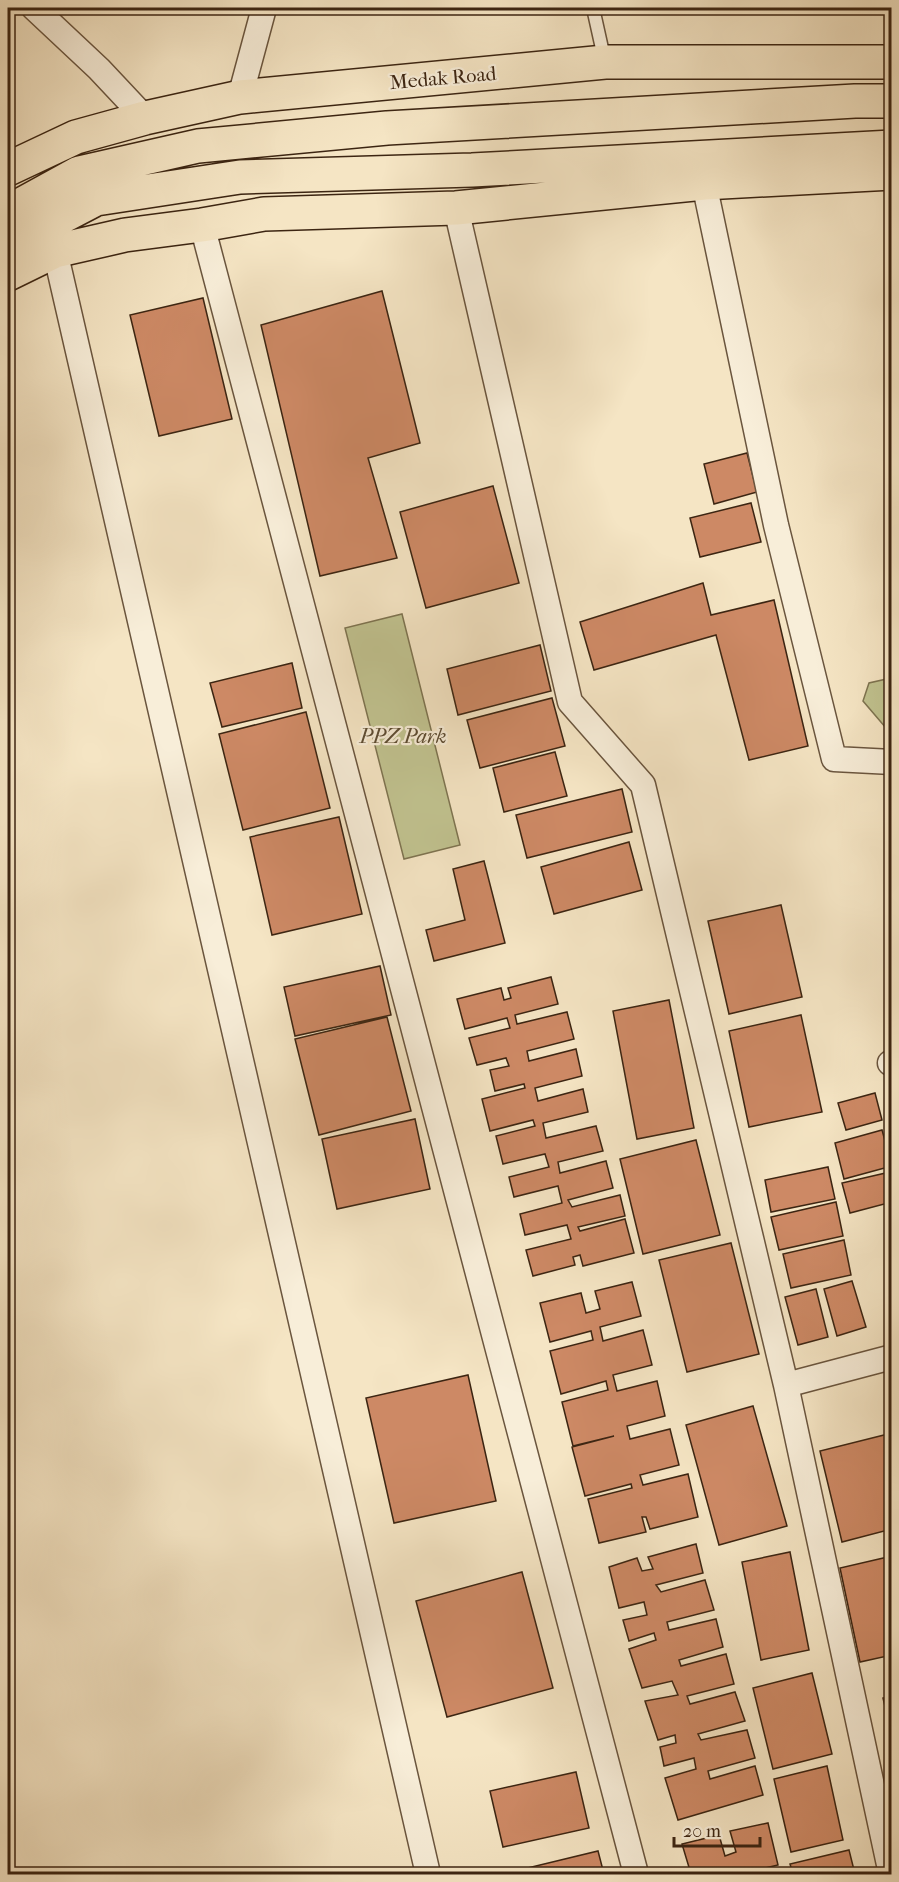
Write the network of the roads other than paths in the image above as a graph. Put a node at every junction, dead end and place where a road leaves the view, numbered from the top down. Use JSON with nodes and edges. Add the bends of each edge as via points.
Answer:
{"nodes":[{"id":1,"x":33,"y":8,"type":"edge"},
{"id":2,"x":264,"y":8,"type":"edge"},
{"id":3,"x":593,"y":8,"type":"edge"},
{"id":4,"x":605,"y":62,"type":"junction"},
{"id":5,"x":891,"y":62,"type":"edge"},
{"id":6,"x":240,"y":97,"type":"junction"},
{"id":7,"x":891,"y":101,"type":"edge"},
{"id":8,"x":145,"y":118,"type":"junction"},
{"id":9,"x":891,"y":147,"type":"edge"},
{"id":10,"x":8,"y":169,"type":"edge"},
{"id":11,"x":891,"y":173,"type":"edge"},
{"id":12,"x":704,"y":183,"type":"junction"},
{"id":13,"x":456,"y":208,"type":"junction"},
{"id":14,"x":8,"y":213,"type":"edge"},
{"id":15,"x":202,"y":225,"type":"junction"},
{"id":16,"x":8,"y":249,"type":"edge"},
{"id":17,"x":55,"y":251,"type":"junction"},
{"id":18,"x":8,"y":274,"type":"edge"},
{"id":19,"x":891,"y":762,"type":"edge"},
{"id":20,"x":891,"y":1357,"type":"edge"},
{"id":21,"x":786,"y":1385,"type":"junction"},
{"id":22,"x":428,"y":1875,"type":"edge"},
{"id":23,"x":636,"y":1875,"type":"edge"},
{"id":24,"x":891,"y":1875,"type":"edge"}],
"edges":[{"from":1,"to":8,"type":"street"},
{"from":2,"to":6,"type":"street"},
{"from":3,"to":4,"type":"lane"},
{"from":4,"to":5,"type":"main road","name":"Medak Road"},
{"from":4,"to":6,"type":"main road","name":"Medak Road"},
{"from":6,"to":8,"type":"main road","name":"Medak Road"},
{"from":7,"to":14,"type":"main road","via":[[387,128],[198,146],[79,173]]},
{"from":8,"to":10,"type":"main road","name":"Medak Road","via":[[76,137]]},
{"from":9,"to":16,"type":"main road","via":[[472,170],[240,177],[96,199]]},
{"from":11,"to":12,"type":"main road"},
{"from":12,"to":13,"type":"main road"},
{"from":12,"to":19,"type":"street","via":[[776,525],[834,759]]},
{"from":13,"to":15,"type":"main road","via":[[264,214]]},
{"from":13,"to":21,"type":"street","via":[[570,702],[643,785]]},
{"from":15,"to":17,"type":"main road","via":[[125,235]]},
{"from":15,"to":23,"type":"street"},
{"from":17,"to":18,"type":"main road"},
{"from":17,"to":22,"type":"street"},
{"from":20,"to":21,"type":"street"},
{"from":21,"to":24,"type":"street"}]}
